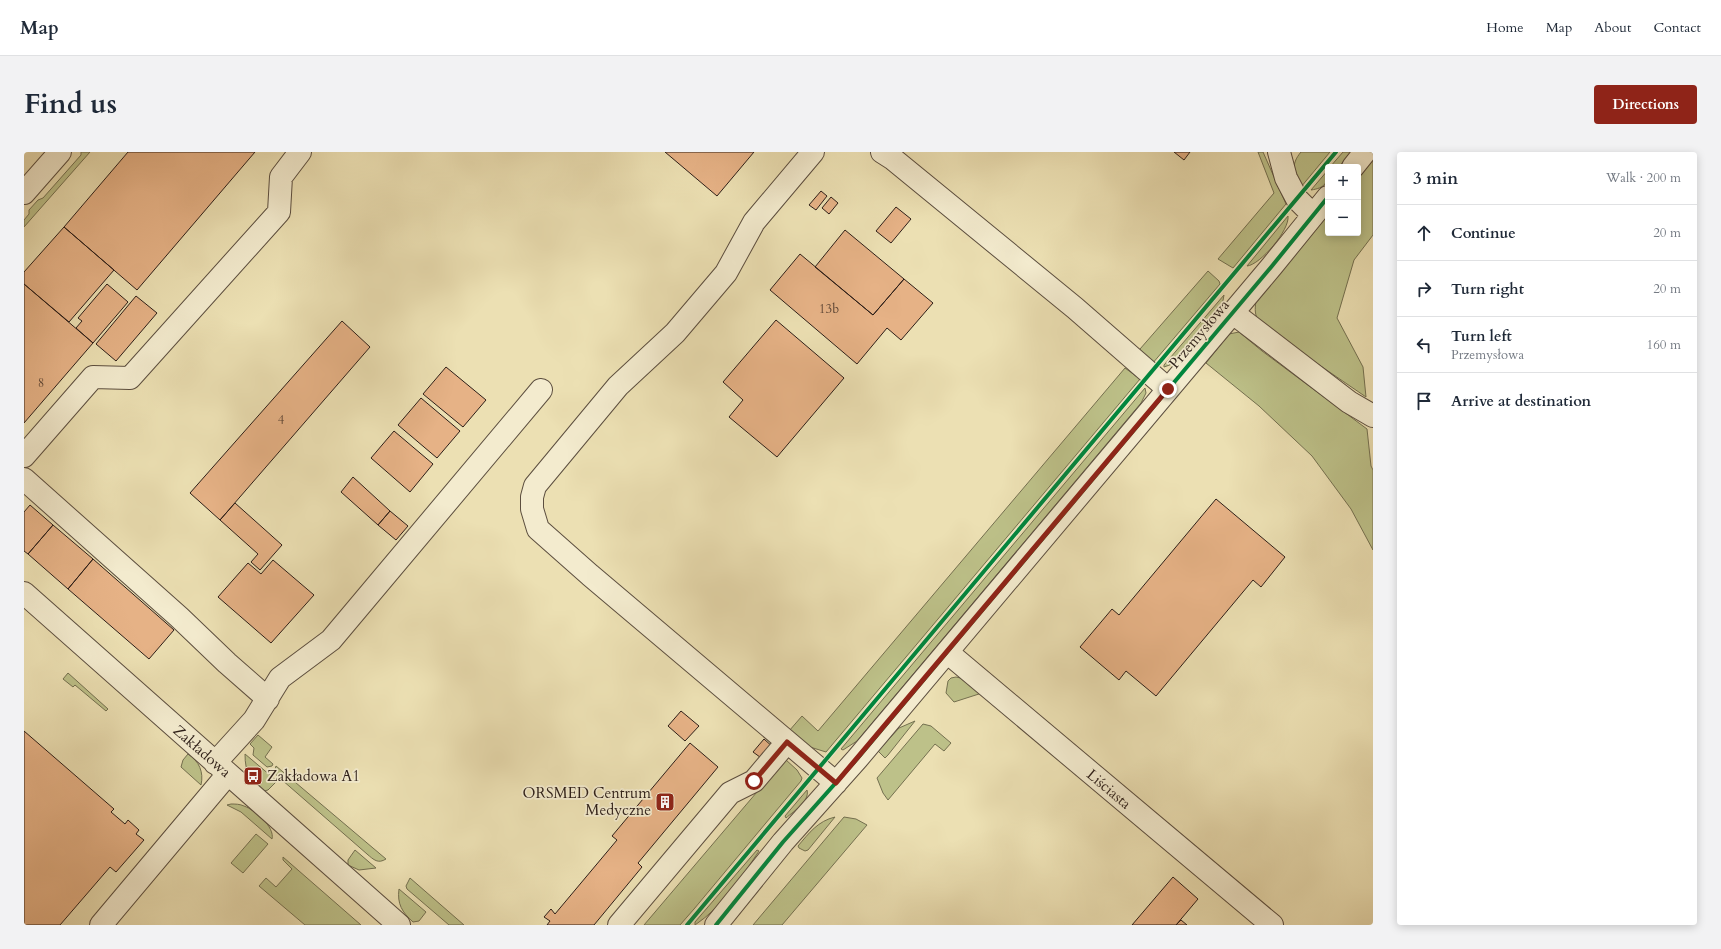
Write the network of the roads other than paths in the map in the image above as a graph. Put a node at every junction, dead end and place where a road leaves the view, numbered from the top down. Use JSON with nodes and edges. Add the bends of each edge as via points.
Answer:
{"nodes":[{"id":1,"x":60,"y":152,"type":"edge"},
{"id":2,"x":300,"y":152,"type":"edge"},
{"id":3,"x":813,"y":152,"type":"edge"},
{"id":4,"x":882,"y":152,"type":"edge"},
{"id":5,"x":1279,"y":152,"type":"edge"},
{"id":6,"x":1365,"y":152,"type":"edge"},
{"id":7,"x":1355,"y":164,"type":"edge"},
{"id":8,"x":24,"y":193,"type":"edge"},
{"id":9,"x":1326,"y":200,"type":"edge"},
{"id":10,"x":1313,"y":215,"type":"junction"},
{"id":11,"x":1233,"y":313,"type":"junction"},
{"id":12,"x":1168,"y":389,"type":"junction"},
{"id":13,"x":541,"y":390,"type":"dead end"},
{"id":14,"x":1373,"y":416,"type":"edge"},
{"id":15,"x":24,"y":456,"type":"edge"},
{"id":16,"x":24,"y":479,"type":"edge"},
{"id":17,"x":24,"y":593,"type":"edge"},
{"id":18,"x":947,"y":652,"type":"junction"},
{"id":19,"x":268,"y":699,"type":"junction"},
{"id":20,"x":787,"y":742,"type":"junction"},
{"id":21,"x":222,"y":768,"type":"junction"},
{"id":22,"x":836,"y":783,"type":"junction"},
{"id":23,"x":101,"y":925,"type":"edge"},
{"id":24,"x":399,"y":925,"type":"edge"},
{"id":25,"x":619,"y":925,"type":"edge"},
{"id":26,"x":716,"y":925,"type":"edge"},
{"id":27,"x":1272,"y":925,"type":"edge"}],
"edges":[{"from":1,"to":8,"type":"street"},
{"from":2,"to":15,"type":"street","via":[[281,177],[279,212],[130,378],[93,377]]},
{"from":3,"to":20,"type":"street","via":[[754,222],[726,273],[675,333],[618,386],[536,486],[532,497],[532,508],[538,529]]},
{"from":4,"to":12,"type":"street","via":[[1075,308]]},
{"from":5,"to":10,"type":"street","via":[[1286,178],[1297,199]]},
{"from":6,"to":7,"type":"street"},
{"from":9,"to":10,"type":"street","name":"Przemysłowa"},
{"from":10,"to":11,"type":"street","name":"Przemysłowa"},
{"from":11,"to":12,"type":"street","name":"Przemysłowa"},
{"from":11,"to":14,"type":"street","via":[[1349,402]]},
{"from":12,"to":18,"type":"street","name":"Przemysłowa"},
{"from":13,"to":19,"type":"street","via":[[331,640],[280,678]]},
{"from":16,"to":19,"type":"street"},
{"from":17,"to":21,"type":"street","name":"Zakładowa"},
{"from":18,"to":22,"type":"street","name":"Przemysłowa"},
{"from":18,"to":27,"type":"street","name":"Liściasta"},
{"from":19,"to":21,"type":"street"},
{"from":20,"to":22,"type":"street"},
{"from":20,"to":25,"type":"street","via":[[754,781],[730,793]]},
{"from":21,"to":23,"type":"street"},
{"from":21,"to":24,"type":"street","name":"Zakładowa"},
{"from":22,"to":26,"type":"street","name":"Przemysłowa","via":[[783,842]]}]}
